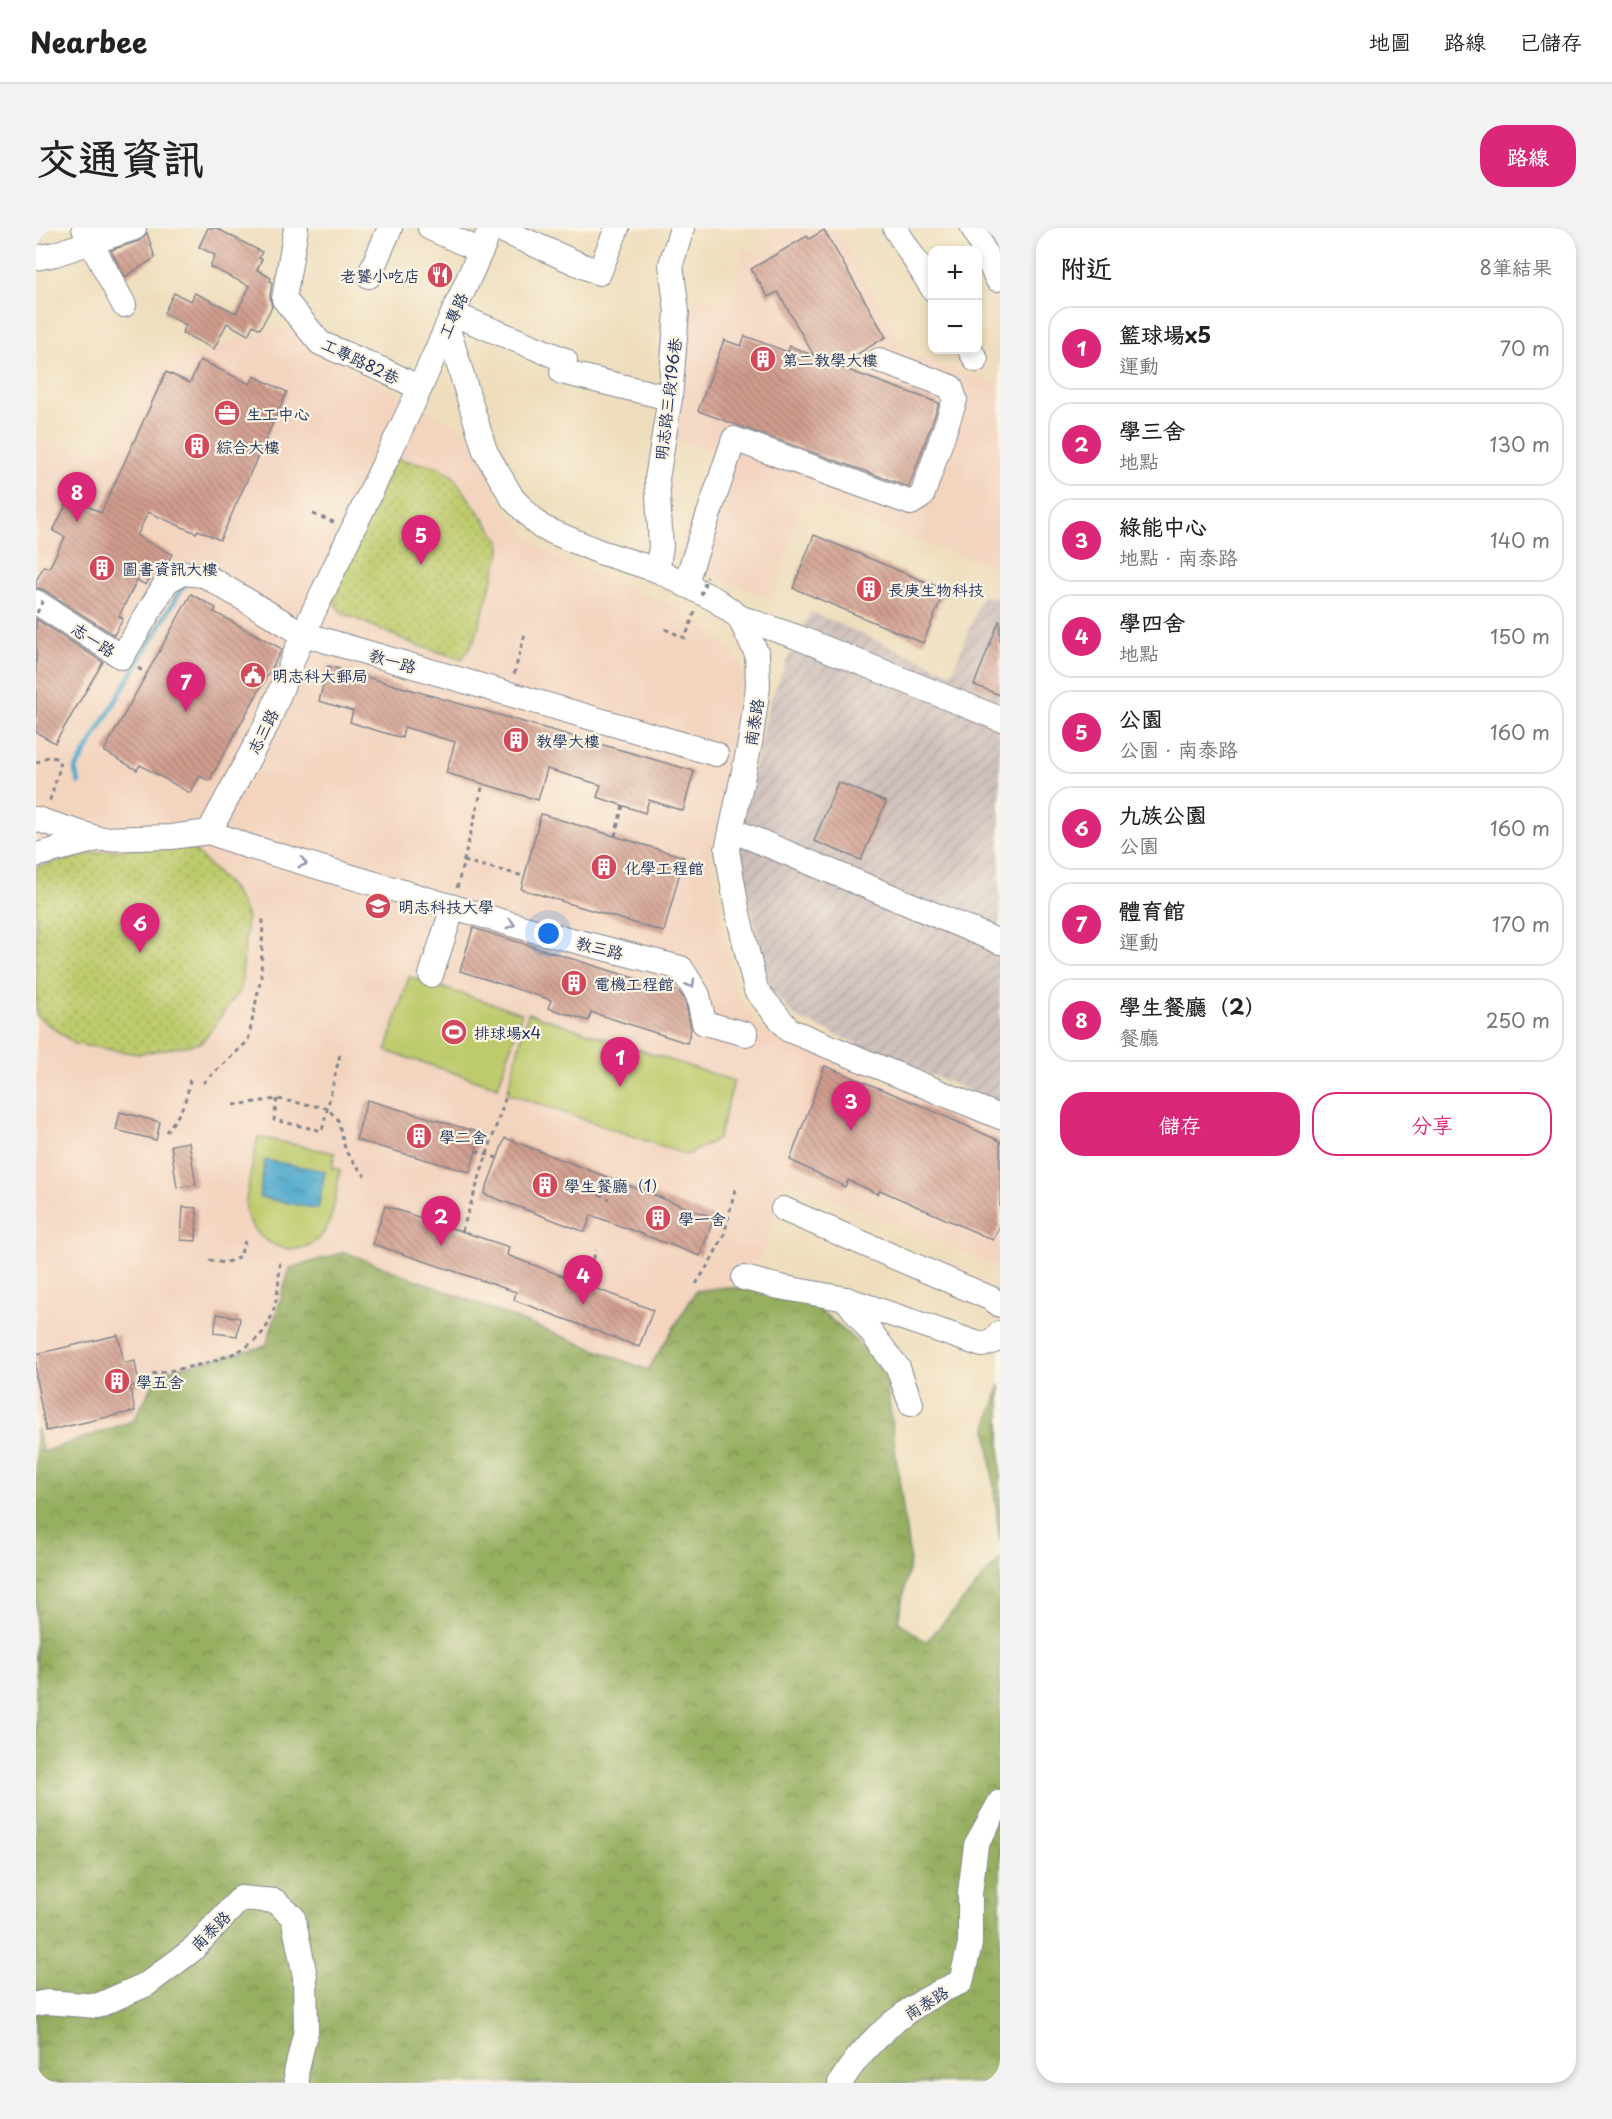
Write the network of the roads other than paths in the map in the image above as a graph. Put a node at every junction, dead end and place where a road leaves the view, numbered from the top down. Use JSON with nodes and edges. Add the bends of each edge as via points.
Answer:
{"nodes":[{"id":1,"x":134,"y":228,"type":"edge"},
{"id":2,"x":296,"y":228,"type":"edge"},
{"id":3,"x":390,"y":228,"type":"edge"},
{"id":4,"x":430,"y":228,"type":"edge"},
{"id":5,"x":491,"y":228,"type":"edge"},
{"id":6,"x":497,"y":228,"type":"edge"},
{"id":7,"x":617,"y":228,"type":"edge"},
{"id":8,"x":682,"y":228,"type":"edge"},
{"id":9,"x":895,"y":228,"type":"edge"},
{"id":10,"x":973,"y":228,"type":"edge"},
{"id":11,"x":87,"y":235,"type":"edge"},
{"id":12,"x":480,"y":251,"type":"junction"},
{"id":13,"x":36,"y":258,"type":"edge"},
{"id":14,"x":369,"y":276,"type":"dead end"},
{"id":15,"x":997,"y":279,"type":"dead end"},
{"id":16,"x":928,"y":281,"type":"edge"},
{"id":17,"x":124,"y":305,"type":"dead end"},
{"id":18,"x":450,"y":320,"type":"junction"},
{"id":19,"x":879,"y":360,"type":"dead end"},
{"id":20,"x":417,"y":395,"type":"junction"},
{"id":21,"x":670,"y":398,"type":"junction"},
{"id":22,"x":657,"y":570,"type":"junction"},
{"id":23,"x":693,"y":590,"type":"junction"},
{"id":24,"x":39,"y":605,"type":"edge"},
{"id":25,"x":738,"y":617,"type":"junction"},
{"id":26,"x":303,"y":634,"type":"junction"},
{"id":27,"x":122,"y":657,"type":"joint"},
{"id":28,"x":1000,"y":719,"type":"edge"},
{"id":29,"x":716,"y":754,"type":"dead end"},
{"id":30,"x":40,"y":820,"type":"edge"},
{"id":31,"x":732,"y":830,"type":"junction"},
{"id":32,"x":209,"y":832,"type":"junction"},
{"id":33,"x":99,"y":839,"type":"junction"},
{"id":34,"x":36,"y":855,"type":"edge"},
{"id":35,"x":453,"y":907,"type":"junction"},
{"id":36,"x":1000,"y":942,"type":"edge"},
{"id":37,"x":431,"y":975,"type":"dead end"},
{"id":38,"x":746,"y":1034,"type":"dead end"},
{"id":39,"x":1000,"y":1117,"type":"edge"},
{"id":40,"x":783,"y":1209,"type":"dead end"},
{"id":41,"x":744,"y":1278,"type":"dead end"},
{"id":42,"x":846,"y":1299,"type":"junction"},
{"id":43,"x":1000,"y":1305,"type":"edge"},
{"id":44,"x":1000,"y":1333,"type":"edge"},
{"id":45,"x":911,"y":1404,"type":"dead end"},
{"id":46,"x":1000,"y":1802,"type":"edge"},
{"id":47,"x":36,"y":2004,"type":"edge"},
{"id":48,"x":297,"y":2083,"type":"edge"},
{"id":49,"x":840,"y":2083,"type":"edge"}],
"edges":[{"from":1,"to":11,"type":"street"},
{"from":2,"to":20,"type":"street","name":"工專路82巷","via":[[284,299],[320,343]]},
{"from":3,"to":14,"type":"street"},
{"from":4,"to":12,"type":"street"},
{"from":5,"to":12,"type":"street","name":"工專路"},
{"from":6,"to":7,"type":"street","via":[[599,273]]},
{"from":8,"to":21,"type":"street","name":"明志路三段196巷","via":[[671,264],[676,312]]},
{"from":9,"to":16,"type":"street"},
{"from":10,"to":15,"type":"street"},
{"from":11,"to":13,"type":"street","via":[[55,254]]},
{"from":11,"to":17,"type":"street"},
{"from":12,"to":18,"type":"street","name":"工專路"},
{"from":18,"to":20,"type":"street","name":"工專路"},
{"from":18,"to":21,"type":"street","via":[[565,360],[562,372]]},
{"from":18,"to":22,"type":"street","name":"南泰路","via":[[485,451],[513,499],[541,527]]},
{"from":19,"to":23,"type":"street","via":[[951,387],[955,400],[922,496],[911,503],[734,439]]},
{"from":20,"to":26,"type":"street","name":"志三路"},
{"from":21,"to":22,"type":"street","name":"明志路三段196巷","via":[[657,479],[661,547]]},
{"from":22,"to":23,"type":"street","name":"南泰路"},
{"from":23,"to":25,"type":"street","name":"南泰路","via":[[716,600]]},
{"from":24,"to":27,"type":"street","name":"志一路"},
{"from":25,"to":28,"type":"street"},
{"from":25,"to":31,"type":"street","name":"南泰路","via":[[757,654],[758,687]]},
{"from":26,"to":27,"type":"street","name":"教一路","via":[[204,575],[182,573],[167,581]]},
{"from":26,"to":29,"type":"street","name":"教一路"},
{"from":26,"to":32,"type":"street","name":"志三路","via":[[268,722]]},
{"from":30,"to":33,"type":"street"},
{"from":31,"to":36,"type":"street"},
{"from":31,"to":39,"type":"street","name":"南泰路","via":[[727,850],[756,990],[789,1030]]},
{"from":32,"to":33,"type":"street"},
{"from":32,"to":35,"type":"street","name":"教三路","one_way":true},
{"from":33,"to":34,"type":"street"},
{"from":35,"to":37,"type":"street"},
{"from":35,"to":38,"type":"street","name":"教三路","one_way":true,"via":[[681,968],[698,995],[704,1023]]},
{"from":40,"to":43,"type":"street"},
{"from":41,"to":42,"type":"street"},
{"from":42,"to":44,"type":"street","via":[[982,1345],[994,1341]]},
{"from":42,"to":45,"type":"street","via":[[898,1368]]},
{"from":46,"to":49,"type":"street","name":"南泰路","via":[[976,1845],[970,1893],[970,1944],[961,1982],[935,1993],[878,2034]]},
{"from":47,"to":48,"type":"street","name":"南泰路","via":[[97,2006],[147,1984],[165,1971],[242,1898],[275,1900],[293,1917],[305,1976],[306,2030]]}]}
